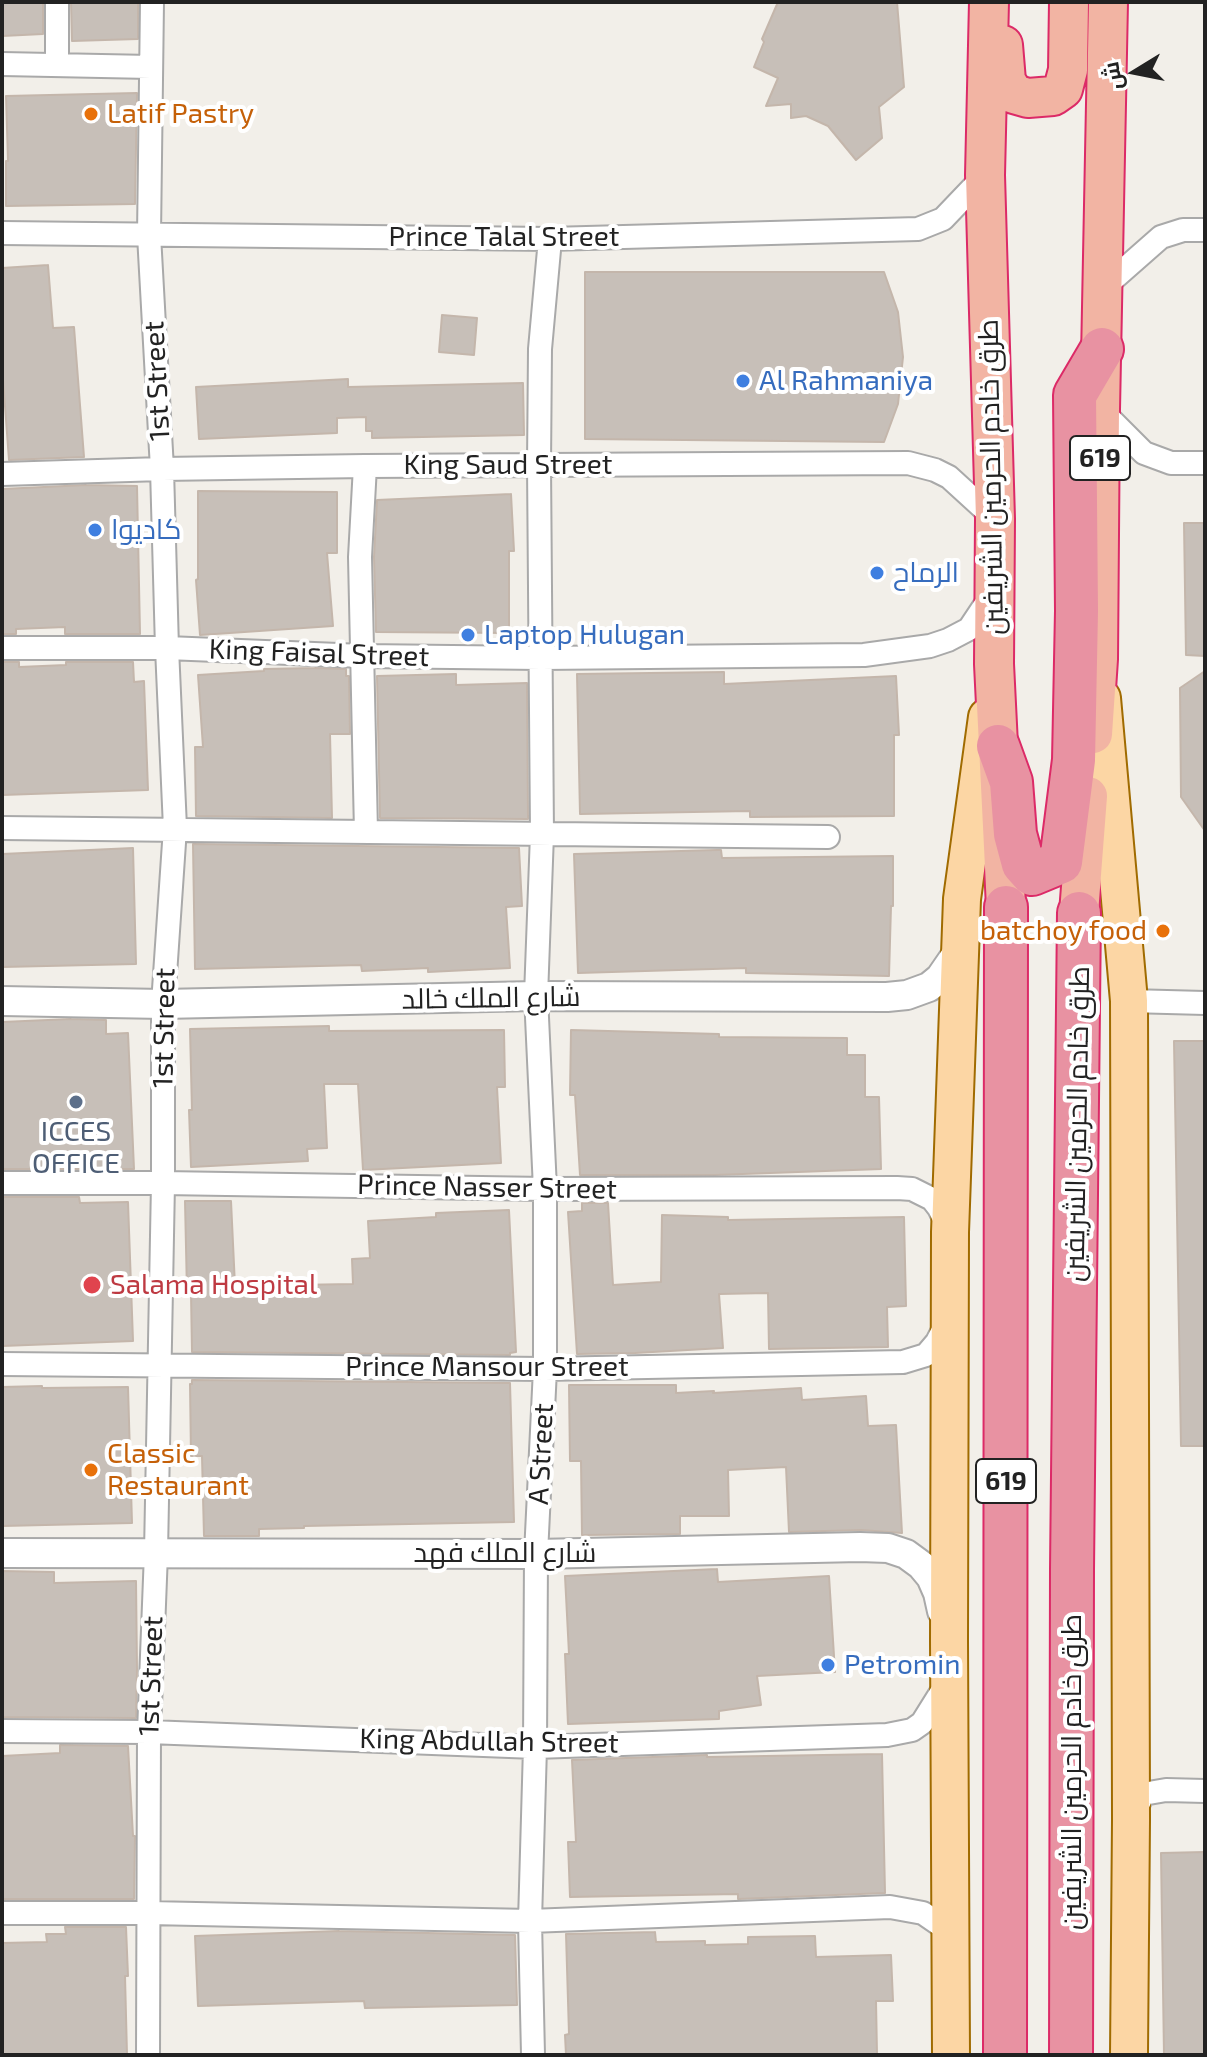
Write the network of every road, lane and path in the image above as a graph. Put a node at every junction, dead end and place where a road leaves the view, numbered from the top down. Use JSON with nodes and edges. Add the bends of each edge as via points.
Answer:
{"nodes":[{"id":1,"x":57,"y":2,"type":"edge"},
{"id":2,"x":152,"y":2,"type":"edge"},
{"id":3,"x":989,"y":2,"type":"edge"},
{"id":4,"x":1001,"y":2,"type":"edge"},
{"id":5,"x":1069,"y":2,"type":"edge"},
{"id":6,"x":1108,"y":2,"type":"edge"},
{"id":7,"x":2,"y":64,"type":"edge"},
{"id":8,"x":57,"y":65,"type":"junction"},
{"id":9,"x":151,"y":67,"type":"junction"},
{"id":10,"x":985,"y":175,"type":"junction"},
{"id":11,"x":1205,"y":230,"type":"edge"},
{"id":12,"x":2,"y":233,"type":"edge"},
{"id":13,"x":149,"y":235,"type":"junction"},
{"id":14,"x":550,"y":239,"type":"junction"},
{"id":15,"x":1103,"y":288,"type":"junction"},
{"id":16,"x":1102,"y":349,"type":"junction"},
{"id":17,"x":1100,"y":409,"type":"junction"},
{"id":18,"x":1205,"y":463,"type":"edge"},
{"id":19,"x":539,"y":465,"type":"junction"},
{"id":20,"x":365,"y":466,"type":"junction"},
{"id":21,"x":162,"y":469,"type":"junction"},
{"id":22,"x":2,"y":474,"type":"edge"},
{"id":23,"x":995,"y":519,"type":"junction"},
{"id":24,"x":994,"y":590,"type":"junction"},
{"id":25,"x":2,"y":648,"type":"edge"},
{"id":26,"x":167,"y":648,"type":"junction"},
{"id":27,"x":363,"y":656,"type":"junction"},
{"id":28,"x":541,"y":658,"type":"junction"},
{"id":29,"x":1098,"y":659,"type":"junction"},
{"id":30,"x":994,"y":664,"type":"junction"},
{"id":31,"x":998,"y":746,"type":"junction"},
{"id":32,"x":2,"y":828,"type":"edge"},
{"id":33,"x":175,"y":828,"type":"junction"},
{"id":34,"x":366,"y":832,"type":"junction"},
{"id":35,"x":542,"y":834,"type":"junction"},
{"id":36,"x":818,"y":838,"type":"dead end"},
{"id":37,"x":1006,"y":907,"type":"joint"},
{"id":38,"x":1079,"y":913,"type":"joint"},
{"id":39,"x":960,"y":949,"type":"junction"},
{"id":40,"x":536,"y":996,"type":"junction"},
{"id":41,"x":2,"y":1001,"type":"edge"},
{"id":42,"x":1129,"y":1001,"type":"junction"},
{"id":43,"x":1205,"y":1003,"type":"edge"},
{"id":44,"x":163,"y":1004,"type":"junction"},
{"id":45,"x":2,"y":1183,"type":"edge"},
{"id":46,"x":163,"y":1183,"type":"junction"},
{"id":47,"x":545,"y":1189,"type":"junction"},
{"id":48,"x":950,"y":1232,"type":"junction"},
{"id":49,"x":949,"y":1318,"type":"junction"},
{"id":50,"x":2,"y":1364,"type":"edge"},
{"id":51,"x":158,"y":1366,"type":"junction"},
{"id":52,"x":545,"y":1369,"type":"junction"},
{"id":53,"x":2,"y":1553,"type":"edge"},
{"id":54,"x":156,"y":1553,"type":"junction"},
{"id":55,"x":536,"y":1554,"type":"junction"},
{"id":56,"x":949,"y":1640,"type":"junction"},
{"id":57,"x":949,"y":1680,"type":"junction"},
{"id":58,"x":2,"y":1731,"type":"edge"},
{"id":59,"x":149,"y":1732,"type":"junction"},
{"id":60,"x":535,"y":1747,"type":"junction"},
{"id":61,"x":1205,"y":1791,"type":"edge"},
{"id":62,"x":1131,"y":1820,"type":"junction"},
{"id":63,"x":2,"y":1913,"type":"edge"},
{"id":64,"x":149,"y":1913,"type":"junction"},
{"id":65,"x":530,"y":1921,"type":"junction"},
{"id":66,"x":952,"y":1933,"type":"junction"},
{"id":67,"x":1132,"y":2052,"type":"edge"},
{"id":68,"x":951,"y":2054,"type":"edge"},
{"id":69,"x":148,"y":2055,"type":"edge"},
{"id":70,"x":533,"y":2055,"type":"edge"},
{"id":71,"x":1005,"y":2055,"type":"edge"},
{"id":72,"x":1071,"y":2055,"type":"edge"}],
"edges":[{"from":1,"to":8,"type":"street"},
{"from":2,"to":9,"type":"street","name":"1st Street"},
{"from":3,"to":10,"type":"highway","name":"طرق خادم الحرمين الشريفين","number":"619"},
{"from":4,"to":5,"type":"highway","via":[[1006,81],[1014,94],[1028,98],[1053,96],[1063,89]]},
{"from":6,"to":15,"type":"highway","name":"طرق خادم الحرمين الشريفين","number":"619"},
{"from":7,"to":8,"type":"street"},
{"from":8,"to":9,"type":"street"},
{"from":9,"to":13,"type":"street","name":"1st Street"},
{"from":10,"to":14,"type":"street","name":"Prince Talal Street","via":[[943,219],[918,229]]},
{"from":10,"to":23,"type":"highway","name":"طرق خادم الحرمين الشريفين","number":"619"},
{"from":11,"to":15,"type":"street","via":[[1161,237]]},
{"from":12,"to":13,"type":"street","name":"Prince Talal Street"},
{"from":13,"to":14,"type":"street","name":"Prince Talal Street"},
{"from":13,"to":21,"type":"street","name":"1st Street"},
{"from":14,"to":19,"type":"street","name":"A Street","via":[[540,349]]},
{"from":15,"to":16,"type":"highway","name":"طرق خادم الحرمين الشريفين","number":"619"},
{"from":16,"to":17,"type":"highway","name":"طرق خادم الحرمين الشريفين","number":"619"},
{"from":16,"to":31,"type":"highway","via":[[1075,395],[1074,760],[1061,862],[1032,874],[1023,864],[1015,834],[1011,782]]},
{"from":17,"to":18,"type":"street","via":[[1144,453],[1171,463]]},
{"from":17,"to":29,"type":"highway","name":"طرق خادم الحرمين الشريفين","number":"619"},
{"from":19,"to":20,"type":"street","name":"King Saud Street"},
{"from":19,"to":23,"type":"street","name":"King Saud Street","via":[[908,463],[949,477]]},
{"from":19,"to":28,"type":"street","name":"A Street"},
{"from":20,"to":21,"type":"street","name":"King Saud Street"},
{"from":20,"to":27,"type":"street","via":[[360,557]]},
{"from":21,"to":22,"type":"street","name":"King Saud Street"},
{"from":21,"to":26,"type":"street","name":"1st Street"},
{"from":23,"to":24,"type":"highway","name":"طرق خادم الحرمين الشريفين","number":"619"},
{"from":24,"to":28,"type":"street","name":"King Faisal Street","via":[[969,629],[910,649],[864,655]]},
{"from":24,"to":30,"type":"highway","name":"طرق خادم الحرمين الشريفين","number":"619"},
{"from":25,"to":26,"type":"street","name":"King Faisal Street"},
{"from":26,"to":27,"type":"street","name":"King Faisal Street"},
{"from":26,"to":33,"type":"street","name":"1st Street"},
{"from":27,"to":28,"type":"street","name":"King Faisal Street"},
{"from":27,"to":34,"type":"street"},
{"from":28,"to":35,"type":"street","name":"A Street"},
{"from":29,"to":38,"type":"highway","name":"طرق خادم الحرمين الشريفين","number":"619"},
{"from":29,"to":42,"type":"main road"},
{"from":30,"to":31,"type":"highway","name":"طرق خادم الحرمين الشريفين","number":"619"},
{"from":30,"to":39,"type":"main road"},
{"from":31,"to":37,"type":"highway","name":"طرق خادم الحرمين الشريفين","number":"619"},
{"from":32,"to":33,"type":"street"},
{"from":33,"to":34,"type":"street"},
{"from":33,"to":44,"type":"street","name":"1st Street"},
{"from":34,"to":35,"type":"street"},
{"from":35,"to":36,"type":"street"},
{"from":35,"to":40,"type":"street","name":"A Street"},
{"from":37,"to":71,"type":"highway","name":"طرق خادم الحرمين الشريفين","number":"619"},
{"from":38,"to":72,"type":"highway","name":"طرق خادم الحرمين الشريفين","number":"619"},
{"from":39,"to":40,"type":"street","name":"شارع الملك خالد","via":[[940,978],[907,995]]},
{"from":39,"to":48,"type":"main road"},
{"from":40,"to":44,"type":"street","name":"شارع الملك خالد"},
{"from":40,"to":47,"type":"street","name":"A Street"},
{"from":41,"to":44,"type":"street","name":"شارع الملك خالد"},
{"from":42,"to":43,"type":"street"},
{"from":42,"to":62,"type":"main road"},
{"from":44,"to":46,"type":"street","name":"1st Street"},
{"from":45,"to":46,"type":"street","name":"Prince Nasser Street"},
{"from":46,"to":47,"type":"street","name":"Prince Nasser Street"},
{"from":46,"to":51,"type":"street","name":"1st Street"},
{"from":47,"to":48,"type":"street","name":"Prince Nasser Street","via":[[912,1189],[932,1199]]},
{"from":47,"to":52,"type":"street","name":"A Street"},
{"from":48,"to":49,"type":"main road"},
{"from":49,"to":52,"type":"street","name":"Prince Mansour Street","via":[[933,1349],[903,1362]]},
{"from":49,"to":56,"type":"main road"},
{"from":50,"to":51,"type":"street","name":"Prince Mansour Street"},
{"from":51,"to":52,"type":"street","name":"Prince Mansour Street"},
{"from":51,"to":54,"type":"street","name":"1st Street"},
{"from":52,"to":55,"type":"street","name":"A Street"},
{"from":53,"to":54,"type":"street","name":"شارع الملك فهد"},
{"from":54,"to":55,"type":"street","name":"شارع الملك فهد"},
{"from":54,"to":59,"type":"street","name":"1st Street"},
{"from":55,"to":56,"type":"street","name":"شارع الملك فهد","via":[[888,1548],[906,1554],[931,1577]]},
{"from":55,"to":60,"type":"street","name":"A Street"},
{"from":56,"to":57,"type":"main road"},
{"from":57,"to":60,"type":"street","name":"King Abdullah Street","via":[[922,1723],[903,1733]]},
{"from":57,"to":66,"type":"main road"},
{"from":58,"to":59,"type":"street","name":"King Abdullah Street"},
{"from":59,"to":60,"type":"street","name":"King Abdullah Street"},
{"from":59,"to":64,"type":"street","name":"1st Street"},
{"from":60,"to":65,"type":"street","name":"A Street"},
{"from":61,"to":62,"type":"street","via":[[1143,1794]]},
{"from":62,"to":67,"type":"main road"},
{"from":63,"to":64,"type":"street"},
{"from":64,"to":65,"type":"street"},
{"from":64,"to":69,"type":"street","name":"1st Street"},
{"from":65,"to":66,"type":"street","via":[[890,1907],[923,1913]]},
{"from":65,"to":70,"type":"street","name":"A Street"},
{"from":66,"to":68,"type":"main road"}]}
